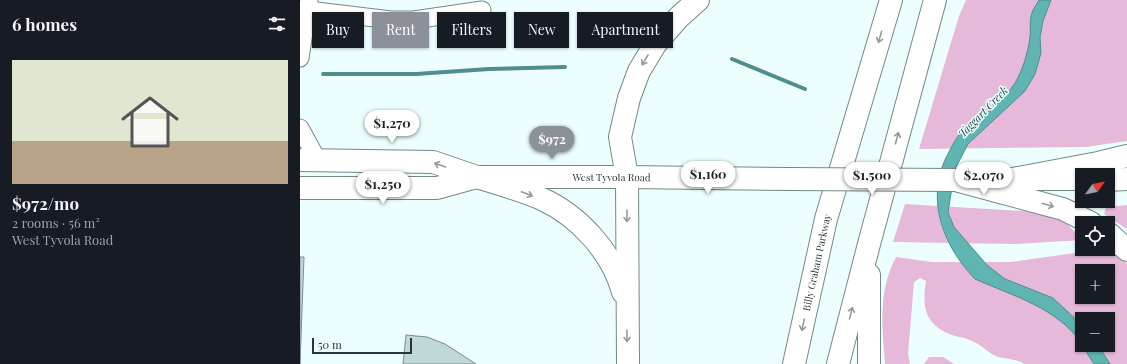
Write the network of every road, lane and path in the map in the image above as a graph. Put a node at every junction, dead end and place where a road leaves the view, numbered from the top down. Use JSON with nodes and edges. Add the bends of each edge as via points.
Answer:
{"nodes":[{"id":1,"x":698,"y":0,"type":"edge"},
{"id":2,"x":891,"y":0,"type":"edge"},
{"id":3,"x":936,"y":0,"type":"edge"},
{"id":4,"x":309,"y":5,"type":"edge"},
{"id":5,"x":482,"y":10,"type":"dead end"},
{"id":6,"x":300,"y":58,"type":"edge"},
{"id":7,"x":300,"y":128,"type":"edge"},
{"id":8,"x":1127,"y":156,"type":"edge"},
{"id":9,"x":308,"y":159,"type":"edge"},
{"id":10,"x":627,"y":176,"type":"junction"},
{"id":11,"x":477,"y":177,"type":"junction"},
{"id":12,"x":1127,"y":179,"type":"edge"},
{"id":13,"x":1075,"y":180,"type":"edge"},
{"id":14,"x":1115,"y":180,"type":"edge"},
{"id":15,"x":1012,"y":186,"type":"junction"},
{"id":16,"x":300,"y":188,"type":"edge"},
{"id":17,"x":1077,"y":216,"type":"edge"},
{"id":18,"x":1115,"y":240,"type":"edge"},
{"id":19,"x":869,"y":244,"type":"junction"},
{"id":20,"x":1127,"y":250,"type":"edge"},
{"id":21,"x":627,"y":309,"type":"junction"},
{"id":22,"x":628,"y":364,"type":"edge"},
{"id":23,"x":794,"y":364,"type":"edge"},
{"id":24,"x":838,"y":364,"type":"edge"},
{"id":25,"x":869,"y":364,"type":"edge"}],
"edges":[{"from":1,"to":10,"type":"main road","one_way":true,"via":[[656,43],[639,71],[629,98],[620,136]]},
{"from":2,"to":23,"type":"main road","name":"Billy Graham Parkway","one_way":true,"via":[[826,219]]},
{"from":19,"to":3,"type":"main road","one_way":true},
{"from":4,"to":5,"type":"street","via":[[399,20],[443,17]]},
{"from":4,"to":6,"type":"street"},
{"from":7,"to":9,"type":"street"},
{"from":8,"to":15,"type":"main road"},
{"from":11,"to":9,"type":"main road","name":"West Tyvola Road","one_way":true,"via":[[433,162]]},
{"from":10,"to":11,"type":"main road","name":"West Tyvola Road"},
{"from":10,"to":15,"type":"main road","name":"West Tyvola Road","bridge":true,"via":[[955,180]]},
{"from":10,"to":21,"type":"main road","one_way":true},
{"from":11,"to":16,"type":"main road","name":"West Tyvola Road","via":[[437,188]]},
{"from":11,"to":21,"type":"main road","one_way":true,"via":[[542,200],[572,218],[595,241],[612,265]]},
{"from":12,"to":14,"type":"main road"},
{"from":13,"to":15,"type":"main road"},
{"from":15,"to":17,"type":"main road","one_way":true},
{"from":18,"to":20,"type":"main road"},
{"from":24,"to":19,"type":"main road","one_way":true},
{"from":19,"to":25,"type":"main road"},
{"from":21,"to":22,"type":"main road","one_way":true}]}
